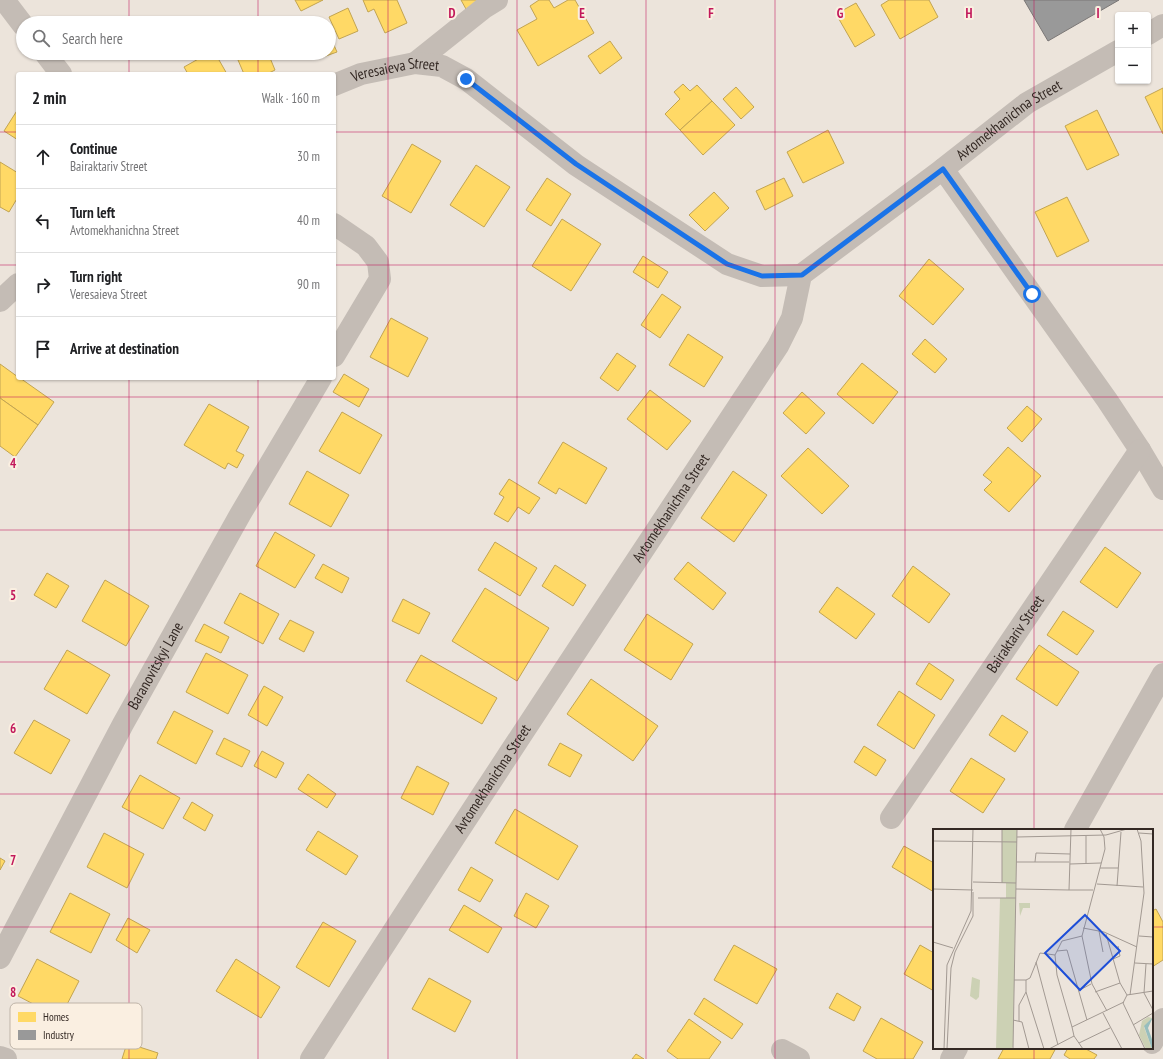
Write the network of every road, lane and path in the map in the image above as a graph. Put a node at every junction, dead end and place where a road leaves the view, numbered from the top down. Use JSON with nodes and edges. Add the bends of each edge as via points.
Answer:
{"nodes":[{"id":1,"x":4,"y":0,"type":"edge"},
{"id":2,"x":498,"y":0,"type":"edge"},
{"id":3,"x":16,"y":16,"type":"edge"},
{"id":4,"x":1163,"y":25,"type":"edge"},
{"id":5,"x":1151,"y":32,"type":"edge"},
{"id":6,"x":1115,"y":53,"type":"edge"},
{"id":7,"x":50,"y":60,"type":"edge"},
{"id":8,"x":415,"y":63,"type":"junction"},
{"id":9,"x":59,"y":72,"type":"edge"},
{"id":10,"x":336,"y":84,"type":"edge"},
{"id":11,"x":943,"y":169,"type":"junction"},
{"id":12,"x":336,"y":225,"type":"edge"},
{"id":13,"x":802,"y":275,"type":"junction"},
{"id":14,"x":16,"y":286,"type":"edge"},
{"id":15,"x":0,"y":301,"type":"edge"},
{"id":16,"x":336,"y":353,"type":"edge"},
{"id":17,"x":320,"y":380,"type":"edge"},
{"id":18,"x":1140,"y":450,"type":"junction"},
{"id":19,"x":1163,"y":489,"type":"edge"},
{"id":20,"x":1163,"y":674,"type":"edge"},
{"id":21,"x":891,"y":818,"type":"dead end"},
{"id":22,"x":1077,"y":829,"type":"edge"},
{"id":23,"x":0,"y":958,"type":"edge"},
{"id":24,"x":1163,"y":1019,"type":"edge"},
{"id":25,"x":1153,"y":1041,"type":"edge"},
{"id":26,"x":956,"y":1049,"type":"edge"},
{"id":27,"x":1149,"y":1049,"type":"edge"},
{"id":28,"x":0,"y":1057,"type":"edge"},
{"id":29,"x":6,"y":1059,"type":"edge"},
{"id":30,"x":312,"y":1059,"type":"edge"},
{"id":31,"x":951,"y":1059,"type":"edge"},
{"id":32,"x":1144,"y":1059,"type":"edge"}],
"edges":[{"from":1,"to":3,"type":"street"},
{"from":2,"to":8,"type":"street","via":[[484,8]]},
{"from":4,"to":5,"type":"street"},
{"from":6,"to":11,"type":"street","name":"Avtomekhanichna Street","via":[[1027,103]]},
{"from":7,"to":9,"type":"street"},
{"from":8,"to":10,"type":"street","name":"Veresaieva Street","via":[[360,74]]},
{"from":8,"to":13,"type":"street","name":"Veresaieva Street","via":[[442,66],[466,79],[576,164],[727,264],[762,276]]},
{"from":11,"to":13,"type":"street","name":"Avtomekhanichna Street"},
{"from":11,"to":18,"type":"street"},
{"from":12,"to":16,"type":"street","via":[[366,246],[378,262],[380,279]]},
{"from":13,"to":30,"type":"street","name":"Avtomekhanichna Street","via":[[792,318],[778,346],[379,952]]},
{"from":14,"to":15,"type":"street"},
{"from":17,"to":23,"type":"street","name":"Baranovitskyi Lane","via":[[241,513],[127,717]]},
{"from":18,"to":19,"type":"street"},
{"from":18,"to":21,"type":"street","name":"Bairaktariv Street"},
{"from":20,"to":22,"type":"street"},
{"from":24,"to":25,"type":"street"},
{"from":26,"to":31,"type":"street"},
{"from":27,"to":32,"type":"street"},
{"from":28,"to":29,"type":"street"}]}
